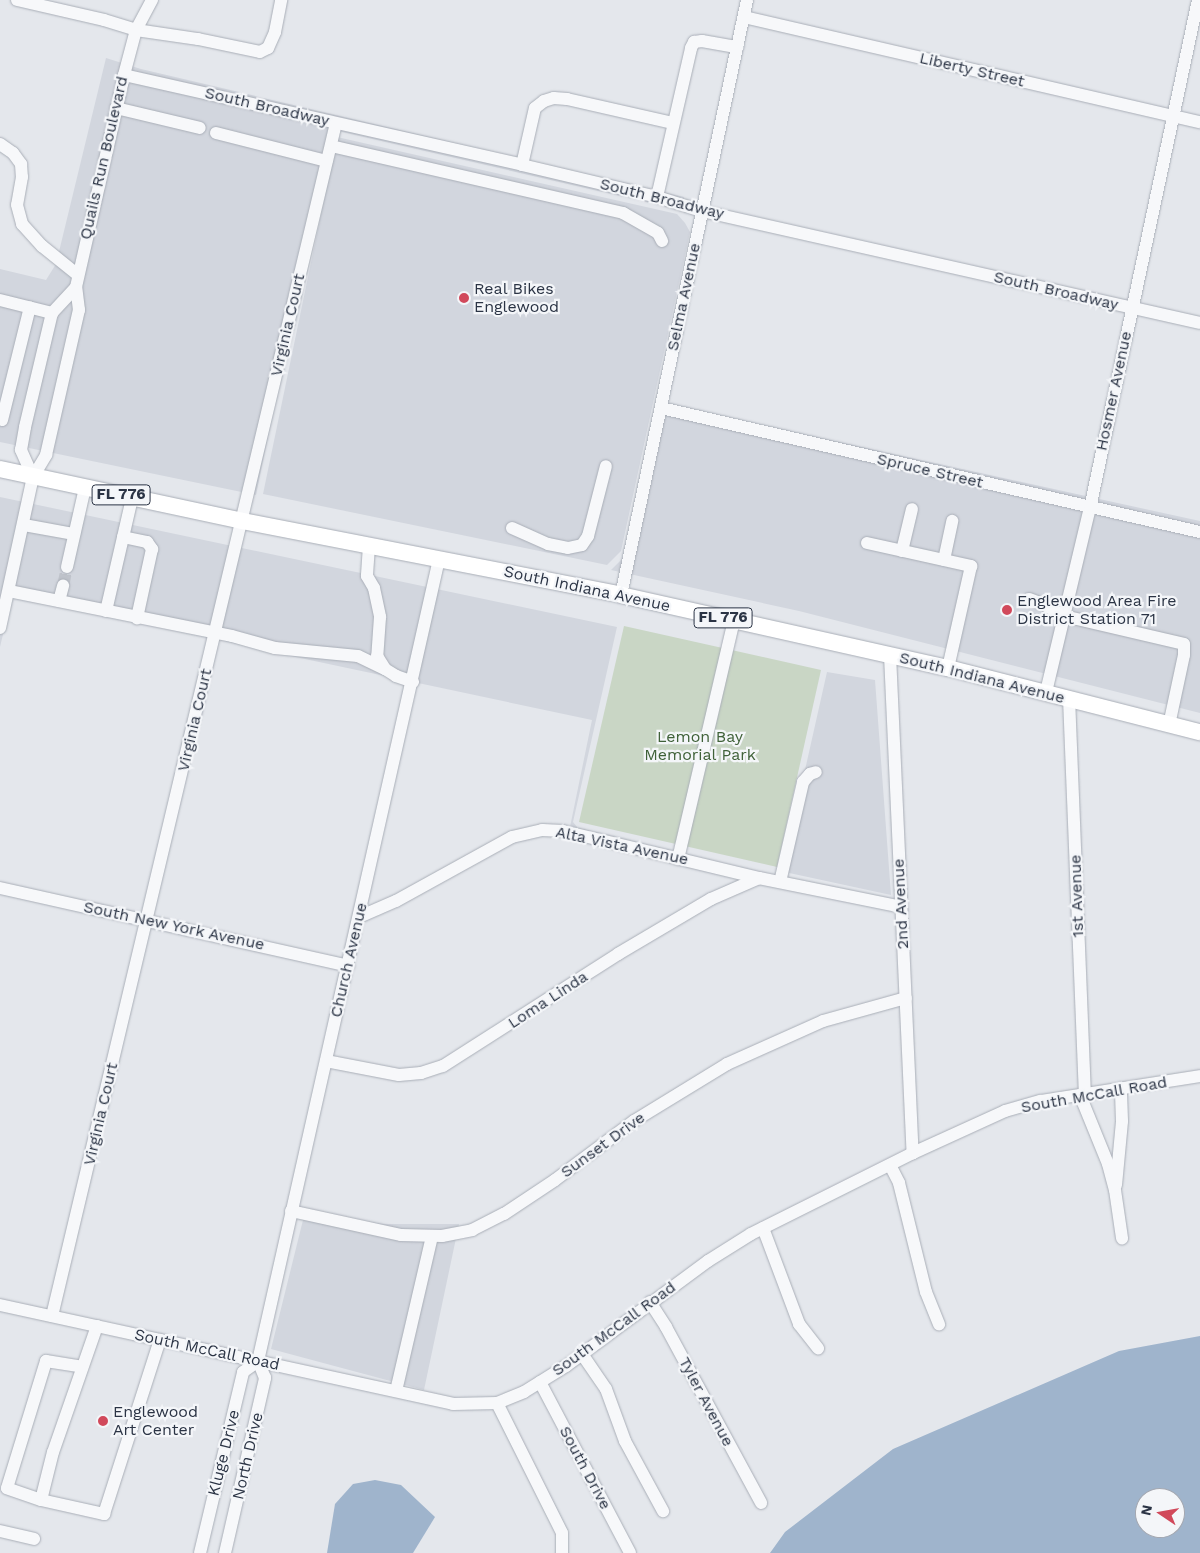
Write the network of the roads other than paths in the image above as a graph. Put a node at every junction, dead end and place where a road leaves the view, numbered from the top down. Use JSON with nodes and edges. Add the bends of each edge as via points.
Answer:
{"nodes":[{"id":1,"x":17,"y":0,"type":"edge"},
{"id":2,"x":152,"y":0,"type":"edge"},
{"id":3,"x":281,"y":0,"type":"edge"},
{"id":4,"x":747,"y":0,"type":"edge"},
{"id":5,"x":1198,"y":0,"type":"edge"},
{"id":6,"x":744,"y":17,"type":"junction"},
{"id":7,"x":136,"y":30,"type":"junction"},
{"id":8,"x":737,"y":47,"type":"junction"},
{"id":9,"x":124,"y":75,"type":"junction"},
{"id":10,"x":116,"y":108,"type":"junction"},
{"id":11,"x":1172,"y":116,"type":"junction"},
{"id":12,"x":1200,"y":122,"type":"edge"},
{"id":13,"x":336,"y":123,"type":"junction"},
{"id":14,"x":673,"y":123,"type":"junction"},
{"id":15,"x":200,"y":128,"type":"dead end"},
{"id":16,"x":216,"y":133,"type":"dead end"},
{"id":17,"x":0,"y":144,"type":"edge"},
{"id":18,"x":330,"y":146,"type":"junction"},
{"id":19,"x":327,"y":161,"type":"junction"},
{"id":20,"x":522,"y":165,"type":"junction"},
{"id":21,"x":657,"y":197,"type":"junction"},
{"id":22,"x":702,"y":210,"type":"junction"},
{"id":23,"x":662,"y":241,"type":"dead end"},
{"id":24,"x":77,"y":281,"type":"junction"},
{"id":25,"x":0,"y":300,"type":"edge"},
{"id":26,"x":30,"y":307,"type":"junction"},
{"id":27,"x":1131,"y":308,"type":"junction"},
{"id":28,"x":52,"y":313,"type":"junction"},
{"id":29,"x":1200,"y":323,"type":"edge"},
{"id":30,"x":661,"y":408,"type":"junction"},
{"id":31,"x":1,"y":420,"type":"edge"},
{"id":32,"x":25,"y":427,"type":"junction"},
{"id":33,"x":606,"y":466,"type":"dead end"},
{"id":34,"x":0,"y":469,"type":"edge"},
{"id":35,"x":33,"y":478,"type":"junction"},
{"id":36,"x":85,"y":488,"type":"junction"},
{"id":37,"x":132,"y":498,"type":"junction"},
{"id":38,"x":1090,"y":508,"type":"junction"},
{"id":39,"x":912,"y":509,"type":"dead end"},
{"id":40,"x":242,"y":521,"type":"junction"},
{"id":41,"x":952,"y":521,"type":"dead end"},
{"id":42,"x":24,"y":526,"type":"junction"},
{"id":43,"x":512,"y":528,"type":"dead end"},
{"id":44,"x":1200,"y":532,"type":"edge"},
{"id":45,"x":74,"y":534,"type":"junction"},
{"id":46,"x":123,"y":537,"type":"junction"},
{"id":47,"x":867,"y":543,"type":"dead end"},
{"id":48,"x":369,"y":546,"type":"junction"},
{"id":49,"x":902,"y":551,"type":"junction"},
{"id":50,"x":439,"y":559,"type":"junction"},
{"id":51,"x":944,"y":560,"type":"junction"},
{"id":52,"x":66,"y":567,"type":"tunnel mouth"},
{"id":53,"x":63,"y":586,"type":"tunnel mouth"},
{"id":54,"x":9,"y":591,"type":"junction"},
{"id":55,"x":621,"y":595,"type":"junction"},
{"id":56,"x":1029,"y":599,"type":"dead end"},
{"id":57,"x":59,"y":601,"type":"junction"},
{"id":58,"x":106,"y":611,"type":"junction"},
{"id":59,"x":1064,"y":616,"type":"junction"},
{"id":60,"x":137,"y":618,"type":"junction"},
{"id":61,"x":734,"y":620,"type":"junction"},
{"id":62,"x":0,"y":626,"type":"edge"},
{"id":63,"x":215,"y":634,"type":"junction"},
{"id":64,"x":890,"y":655,"type":"junction"},
{"id":65,"x":385,"y":668,"type":"junction"},
{"id":66,"x":948,"y":668,"type":"junction"},
{"id":67,"x":413,"y":682,"type":"junction"},
{"id":68,"x":1046,"y":692,"type":"junction"},
{"id":69,"x":1069,"y":698,"type":"junction"},
{"id":70,"x":1170,"y":725,"type":"junction"},
{"id":71,"x":1200,"y":732,"type":"edge"},
{"id":72,"x":816,"y":772,"type":"dead end"},
{"id":73,"x":678,"y":858,"type":"junction"},
{"id":74,"x":758,"y":878,"type":"junction"},
{"id":75,"x":780,"y":882,"type":"junction"},
{"id":76,"x":0,"y":888,"type":"edge"},
{"id":77,"x":902,"y":907,"type":"junction"},
{"id":78,"x":359,"y":917,"type":"junction"},
{"id":79,"x":147,"y":920,"type":"junction"},
{"id":80,"x":348,"y":966,"type":"junction"},
{"id":81,"x":906,"y":998,"type":"junction"},
{"id":82,"x":326,"y":1061,"type":"junction"},
{"id":83,"x":1200,"y":1076,"type":"edge"},
{"id":84,"x":1122,"y":1088,"type":"junction"},
{"id":85,"x":1083,"y":1094,"type":"junction"},
{"id":86,"x":913,"y":1152,"type":"junction"},
{"id":87,"x":890,"y":1166,"type":"junction"},
{"id":88,"x":1115,"y":1190,"type":"junction"},
{"id":89,"x":291,"y":1211,"type":"junction"},
{"id":90,"x":763,"y":1228,"type":"junction"},
{"id":91,"x":432,"y":1236,"type":"junction"},
{"id":92,"x":1122,"y":1238,"type":"dead end"},
{"id":93,"x":650,"y":1302,"type":"junction"},
{"id":94,"x":0,"y":1305,"type":"edge"},
{"id":95,"x":52,"y":1316,"type":"junction"},
{"id":96,"x":939,"y":1324,"type":"dead end"},
{"id":97,"x":97,"y":1326,"type":"junction"},
{"id":98,"x":160,"y":1340,"type":"junction"},
{"id":99,"x":818,"y":1348,"type":"dead end"},
{"id":100,"x":582,"y":1354,"type":"junction"},
{"id":101,"x":258,"y":1360,"type":"junction"},
{"id":102,"x":82,"y":1367,"type":"junction"},
{"id":103,"x":540,"y":1382,"type":"junction"},
{"id":104,"x":396,"y":1391,"type":"junction"},
{"id":105,"x":497,"y":1404,"type":"junction"},
{"id":106,"x":41,"y":1500,"type":"junction"},
{"id":107,"x":761,"y":1503,"type":"dead end"},
{"id":108,"x":663,"y":1510,"type":"dead end"},
{"id":109,"x":0,"y":1531,"type":"edge"},
{"id":110,"x":34,"y":1539,"type":"dead end"},
{"id":111,"x":200,"y":1553,"type":"edge"},
{"id":112,"x":225,"y":1553,"type":"edge"},
{"id":113,"x":562,"y":1553,"type":"edge"},
{"id":114,"x":630,"y":1553,"type":"edge"}],
"edges":[{"from":1,"to":7,"type":"street"},
{"from":2,"to":7,"type":"street","name":"Quails Run Boulevard"},
{"from":3,"to":7,"type":"street","via":[[275,32],[268,48],[260,52]]},
{"from":4,"to":6,"type":"street","name":"Selma Avenue"},
{"from":5,"to":11,"type":"street","name":"Hosmer Avenue"},
{"from":6,"to":8,"type":"street","name":"Selma Avenue"},
{"from":6,"to":11,"type":"street","name":"Liberty Street"},
{"from":7,"to":9,"type":"street","name":"Quails Run Boulevard"},
{"from":8,"to":14,"type":"street","via":[[694,42]]},
{"from":8,"to":22,"type":"street","name":"Selma Avenue"},
{"from":9,"to":10,"type":"street","name":"Quails Run Boulevard"},
{"from":9,"to":13,"type":"street","name":"South Broadway"},
{"from":10,"to":15,"type":"street"},
{"from":10,"to":24,"type":"street","name":"Quails Run Boulevard"},
{"from":11,"to":12,"type":"street","name":"Liberty Street"},
{"from":11,"to":27,"type":"street","name":"Hosmer Avenue"},
{"from":13,"to":18,"type":"street","name":"Virginia Court"},
{"from":13,"to":20,"type":"street","name":"South Broadway"},
{"from":14,"to":20,"type":"street","via":[[554,98],[536,108]]},
{"from":14,"to":21,"type":"street"},
{"from":16,"to":19,"type":"street"},
{"from":17,"to":24,"type":"street","via":[[22,164],[17,205],[22,224]]},
{"from":18,"to":19,"type":"street","name":"Virginia Court"},
{"from":18,"to":23,"type":"street","via":[[623,213],[658,234]]},
{"from":19,"to":40,"type":"street","name":"Virginia Court"},
{"from":20,"to":21,"type":"street","name":"South Broadway"},
{"from":21,"to":22,"type":"street","name":"South Broadway"},
{"from":22,"to":27,"type":"street","name":"South Broadway"},
{"from":22,"to":30,"type":"street","name":"Selma Avenue"},
{"from":24,"to":28,"type":"street","name":"Quails Run Boulevard"},
{"from":24,"to":35,"type":"street","name":"Quails Run Boulevard","via":[[79,310],[46,455]]},
{"from":25,"to":26,"type":"street"},
{"from":26,"to":28,"type":"street"},
{"from":26,"to":31,"type":"street"},
{"from":27,"to":29,"type":"street","name":"South Broadway"},
{"from":27,"to":38,"type":"street","name":"Hosmer Avenue"},
{"from":28,"to":32,"type":"street","name":"Quails Run Boulevard"},
{"from":30,"to":38,"type":"street","name":"Spruce Street"},
{"from":30,"to":55,"type":"street","name":"Selma Avenue"},
{"from":31,"to":32,"type":"street"},
{"from":32,"to":35,"type":"street","name":"Quails Run Boulevard","via":[[21,450]]},
{"from":33,"to":43,"type":"street","via":[[588,536],[582,545],[568,548],[548,544]]},
{"from":34,"to":35,"type":"main road","name":"South Indiana Avenue","number":"FL 776"},
{"from":35,"to":36,"type":"main road","name":"South Indiana Avenue","number":"FL 776"},
{"from":35,"to":42,"type":"street"},
{"from":36,"to":37,"type":"main road","name":"South Indiana Avenue","number":"FL 776"},
{"from":36,"to":45,"type":"street"},
{"from":37,"to":40,"type":"main road","name":"South Indiana Avenue","number":"FL 776"},
{"from":37,"to":46,"type":"street"},
{"from":38,"to":44,"type":"street","name":"Spruce Street"},
{"from":38,"to":59,"type":"street","name":"Hosmer Avenue"},
{"from":39,"to":49,"type":"street"},
{"from":40,"to":48,"type":"main road","name":"South Indiana Avenue","number":"FL 776"},
{"from":40,"to":63,"type":"street","name":"Virginia Court"},
{"from":41,"to":51,"type":"street"},
{"from":42,"to":45,"type":"street"},
{"from":42,"to":54,"type":"street"},
{"from":45,"to":52,"type":"street"},
{"from":46,"to":58,"type":"street"},
{"from":46,"to":60,"type":"street","via":[[147,542],[152,549]]},
{"from":47,"to":49,"type":"street"},
{"from":48,"to":50,"type":"main road","name":"South Indiana Avenue","number":"FL 776"},
{"from":48,"to":65,"type":"street","via":[[367,576],[374,588],[380,616],[377,656]]},
{"from":49,"to":51,"type":"street"},
{"from":50,"to":55,"type":"main road","name":"South Indiana Avenue","number":"FL 776"},
{"from":50,"to":67,"type":"street","name":"Church Avenue"},
{"from":51,"to":66,"type":"street","via":[[970,566]]},
{"from":53,"to":57,"type":"street"},
{"from":54,"to":57,"type":"street"},
{"from":54,"to":62,"type":"street"},
{"from":55,"to":61,"type":"main road","name":"South Indiana Avenue","number":"FL 776"},
{"from":56,"to":59,"type":"street"},
{"from":57,"to":58,"type":"street"},
{"from":58,"to":60,"type":"street"},
{"from":59,"to":68,"type":"street","name":"Hosmer Avenue"},
{"from":59,"to":70,"type":"street","via":[[1184,644]]},
{"from":60,"to":63,"type":"street"},
{"from":61,"to":64,"type":"main road","name":"South Indiana Avenue","number":"FL 776"},
{"from":61,"to":73,"type":"street"},
{"from":63,"to":65,"type":"street","via":[[275,648],[358,656]]},
{"from":63,"to":79,"type":"street","name":"Virginia Court"},
{"from":64,"to":66,"type":"main road","name":"South Indiana Avenue","number":"FL 776"},
{"from":64,"to":77,"type":"street","name":"2nd Avenue"},
{"from":65,"to":67,"type":"street"},
{"from":66,"to":68,"type":"main road","name":"South Indiana Avenue","number":"FL 776"},
{"from":67,"to":78,"type":"street","name":"Church Avenue"},
{"from":68,"to":69,"type":"main road","name":"South Indiana Avenue","number":"FL 776"},
{"from":69,"to":70,"type":"main road","name":"South Indiana Avenue","number":"FL 776"},
{"from":69,"to":85,"type":"street","name":"1st Avenue"},
{"from":70,"to":71,"type":"main road","name":"South Indiana Avenue","number":"FL 776"},
{"from":72,"to":75,"type":"street","via":[[803,782]]},
{"from":73,"to":74,"type":"street","name":"Alta Vista Avenue"},
{"from":73,"to":78,"type":"street","name":"Alta Vista Avenue","via":[[563,831],[527,832]]},
{"from":74,"to":75,"type":"street","name":"Alta Vista Avenue"},
{"from":74,"to":82,"type":"street","name":"Loma Linda","via":[[711,899],[626,949],[443,1066],[398,1075]]},
{"from":75,"to":77,"type":"street","name":"Alta Vista Avenue"},
{"from":76,"to":79,"type":"street","name":"South New York Avenue"},
{"from":77,"to":81,"type":"street","name":"2nd Avenue"},
{"from":78,"to":80,"type":"street","name":"Church Avenue"},
{"from":79,"to":80,"type":"street","name":"South New York Avenue"},
{"from":79,"to":95,"type":"street","name":"Virginia Court"},
{"from":80,"to":82,"type":"street","name":"Church Avenue"},
{"from":81,"to":86,"type":"street","name":"2nd Avenue"},
{"from":81,"to":91,"type":"street","name":"Sunset Drive","via":[[823,1021],[727,1064],[634,1121],[504,1214],[472,1230]]},
{"from":82,"to":89,"type":"street","name":"Church Avenue"},
{"from":83,"to":84,"type":"street","name":"South McCall Road"},
{"from":84,"to":85,"type":"street","name":"South McCall Road"},
{"from":84,"to":88,"type":"street"},
{"from":85,"to":86,"type":"street","name":"South McCall Road","via":[[1041,1101],[1005,1112]]},
{"from":85,"to":88,"type":"street","name":"1st Avenue"},
{"from":86,"to":87,"type":"street","name":"South McCall Road"},
{"from":87,"to":90,"type":"street","name":"South McCall Road"},
{"from":87,"to":96,"type":"street","via":[[899,1183],[926,1292]]},
{"from":88,"to":92,"type":"street"},
{"from":89,"to":91,"type":"street","name":"Sunset Drive","via":[[384,1232]]},
{"from":89,"to":101,"type":"street","name":"Church Avenue"},
{"from":90,"to":93,"type":"street","name":"South McCall Road","via":[[708,1261]]},
{"from":90,"to":99,"type":"street","via":[[799,1324]]},
{"from":91,"to":104,"type":"street"},
{"from":93,"to":100,"type":"street","name":"South McCall Road"},
{"from":93,"to":107,"type":"street","name":"Tyler Avenue"},
{"from":94,"to":95,"type":"street","name":"South McCall Road"},
{"from":95,"to":97,"type":"street","name":"South McCall Road"},
{"from":97,"to":98,"type":"street","name":"South McCall Road"},
{"from":97,"to":102,"type":"street"},
{"from":98,"to":101,"type":"street","name":"South McCall Road"},
{"from":98,"to":106,"type":"street","via":[[104,1514]]},
{"from":100,"to":103,"type":"street","name":"South McCall Road"},
{"from":100,"to":108,"type":"street","via":[[606,1389],[625,1441]]},
{"from":101,"to":104,"type":"street","name":"South McCall Road"},
{"from":101,"to":111,"type":"street","name":"Kluge Drive","via":[[243,1372]]},
{"from":101,"to":112,"type":"street","name":"North Drive","via":[[266,1378]]},
{"from":102,"to":106,"type":"street","via":[[53,1452]]},
{"from":102,"to":106,"type":"street","via":[[46,1361],[7,1488]]},
{"from":103,"to":105,"type":"street","name":"South McCall Road"},
{"from":103,"to":114,"type":"street","name":"South Drive"},
{"from":104,"to":105,"type":"street","name":"South McCall Road","via":[[453,1404]]},
{"from":105,"to":113,"type":"street","via":[[562,1533]]},
{"from":109,"to":110,"type":"street"}]}
